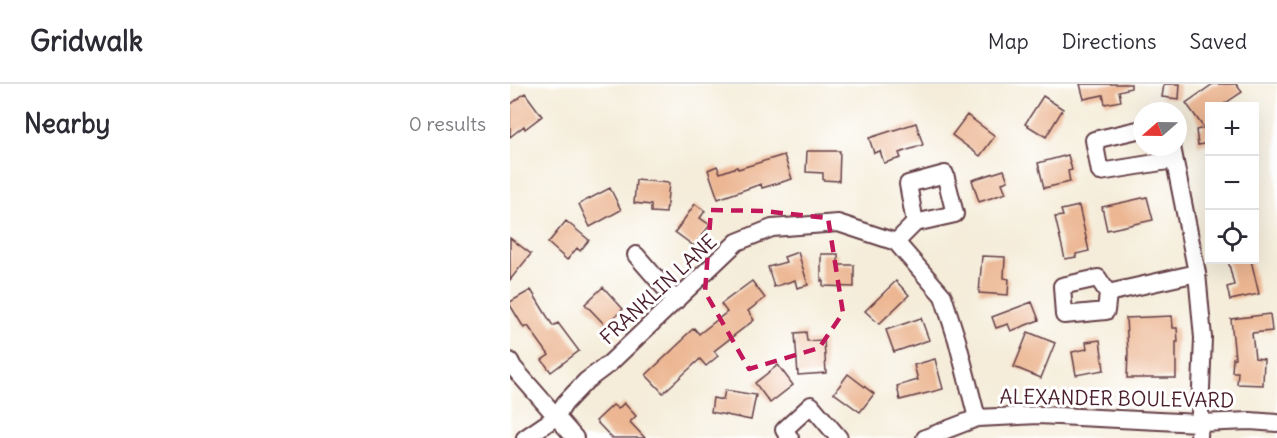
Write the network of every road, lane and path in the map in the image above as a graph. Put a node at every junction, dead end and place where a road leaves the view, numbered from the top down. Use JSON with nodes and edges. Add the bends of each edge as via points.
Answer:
{"nodes":[{"id":1,"x":1133,"y":131,"type":"edge"},
{"id":2,"x":1161,"y":156,"type":"edge"},
{"id":3,"x":1174,"y":156,"type":"edge"},
{"id":4,"x":915,"y":223,"type":"dead end"},
{"id":5,"x":896,"y":242,"type":"junction"},
{"id":6,"x":636,"y":255,"type":"dead end"},
{"id":7,"x":1197,"y":273,"type":"junction"},
{"id":8,"x":1108,"y":293,"type":"dead end"},
{"id":9,"x":676,"y":302,"type":"junction"},
{"id":10,"x":510,"y":362,"type":"edge"},
{"id":11,"x":556,"y":417,"type":"junction"},
{"id":12,"x":977,"y":418,"type":"junction"},
{"id":13,"x":1277,"y":423,"type":"edge"},
{"id":14,"x":1199,"y":430,"type":"edge"},
{"id":15,"x":525,"y":438,"type":"edge"},
{"id":16,"x":575,"y":438,"type":"edge"},
{"id":17,"x":790,"y":438,"type":"edge"},
{"id":18,"x":839,"y":438,"type":"edge"},
{"id":19,"x":925,"y":438,"type":"edge"}],
"edges":[{"from":1,"to":2,"type":"street","via":[[1094,140],[1100,172]]},
{"from":3,"to":7,"type":"street"},
{"from":4,"to":5,"type":"street"},
{"from":5,"to":9,"type":"street","name":"FRANKLIN LANE","via":[[838,223],[772,228],[737,242]]},
{"from":5,"to":12,"type":"street","via":[[943,296]]},
{"from":6,"to":9,"type":"street"},
{"from":7,"to":8,"type":"street"},
{"from":7,"to":14,"type":"street","via":[[1203,338]]},
{"from":9,"to":11,"type":"street","name":"FRANKLIN LANE","via":[[586,381]]},
{"from":10,"to":11,"type":"street"},
{"from":11,"to":15,"type":"street","name":"FRANKLIN LANE"},
{"from":11,"to":16,"type":"street"},
{"from":12,"to":14,"type":"street","name":"ALEXANDER BOULEVARD","via":[[1038,415]]},
{"from":12,"to":19,"type":"street","name":"ALEXANDER BOULEVARD"},
{"from":13,"to":14,"type":"street","name":"ALEXANDER BOULEVARD","via":[[1251,421]]},
{"from":17,"to":18,"type":"street","via":[[784,430],[811,405]]}]}
